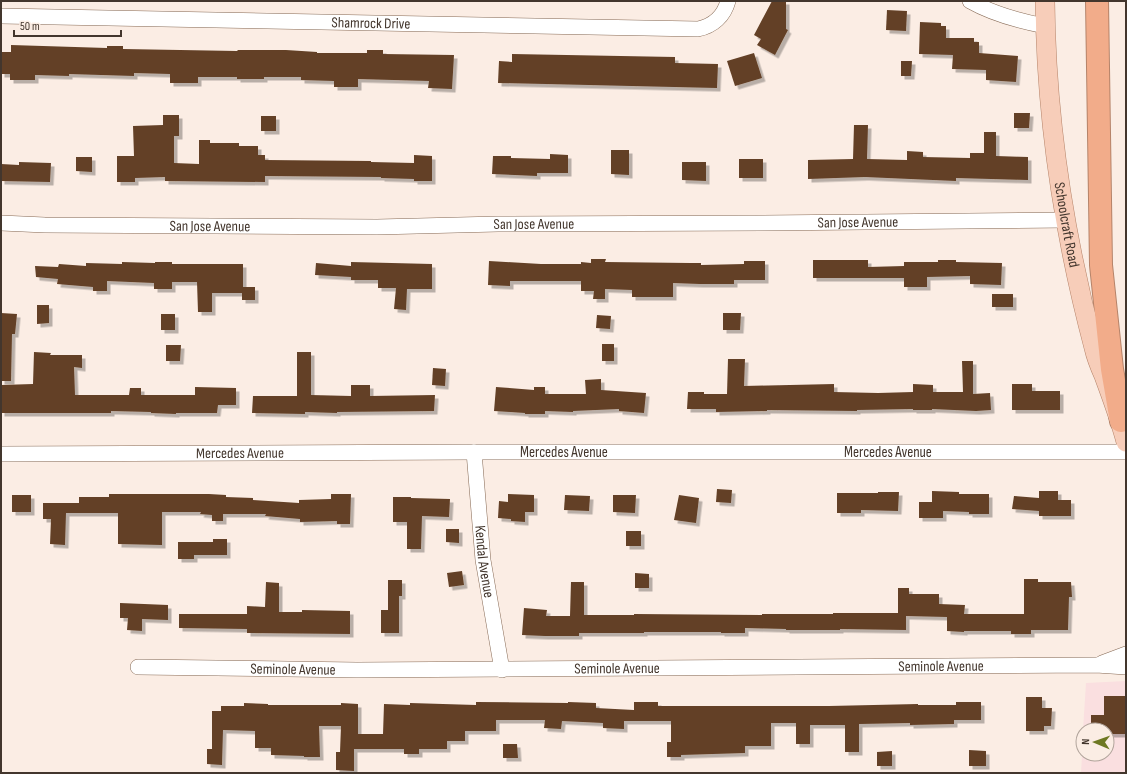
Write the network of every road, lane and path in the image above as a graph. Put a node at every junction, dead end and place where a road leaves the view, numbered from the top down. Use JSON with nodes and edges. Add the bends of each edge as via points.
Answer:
{"nodes":[{"id":1,"x":728,"y":1,"type":"edge"},
{"id":2,"x":970,"y":1,"type":"edge"},
{"id":3,"x":1045,"y":1,"type":"edge"},
{"id":4,"x":1097,"y":1,"type":"edge"},
{"id":5,"x":1,"y":16,"type":"edge"},
{"id":6,"x":1045,"y":26,"type":"junction"},
{"id":7,"x":1066,"y":220,"type":"junction"},
{"id":8,"x":1,"y":223,"type":"edge"},
{"id":9,"x":1121,"y":421,"type":"junction"},
{"id":10,"x":1126,"y":442,"type":"edge"},
{"id":11,"x":474,"y":452,"type":"junction"},
{"id":12,"x":1126,"y":452,"type":"edge"},
{"id":13,"x":1,"y":454,"type":"edge"},
{"id":14,"x":1126,"y":654,"type":"edge"},
{"id":15,"x":1096,"y":665,"type":"junction"},
{"id":16,"x":138,"y":667,"type":"dead end"},
{"id":17,"x":1126,"y":667,"type":"edge"},
{"id":18,"x":502,"y":670,"type":"junction"}],
"edges":[{"from":1,"to":5,"type":"street","name":"Shamrock Drive","via":[[714,22],[698,29]]},
{"from":2,"to":6,"type":"street","via":[[999,14]]},
{"from":3,"to":6,"type":"main road","name":"Schoolcraft Road"},
{"from":4,"to":9,"type":"highway","via":[[1101,266],[1112,369]]},
{"from":6,"to":7,"type":"main road","name":"Schoolcraft Road","via":[[1051,116]]},
{"from":7,"to":8,"type":"street","name":"San Jose Avenue","via":[[377,227]]},
{"from":7,"to":9,"type":"main road","name":"Schoolcraft Road","via":[[1094,349]]},
{"from":9,"to":10,"type":"main road","name":"Schoolcraft Road"},
{"from":11,"to":12,"type":"street","name":"Mercedes Avenue"},
{"from":11,"to":13,"type":"street","name":"Mercedes Avenue"},
{"from":11,"to":18,"type":"street","name":"Kendal Avenue","via":[[483,560]]},
{"from":14,"to":15,"type":"street"},
{"from":15,"to":17,"type":"street","name":"Seminole Avenue"},
{"from":15,"to":18,"type":"street","name":"Seminole Avenue"},
{"from":16,"to":18,"type":"street","name":"Seminole Avenue"}]}
